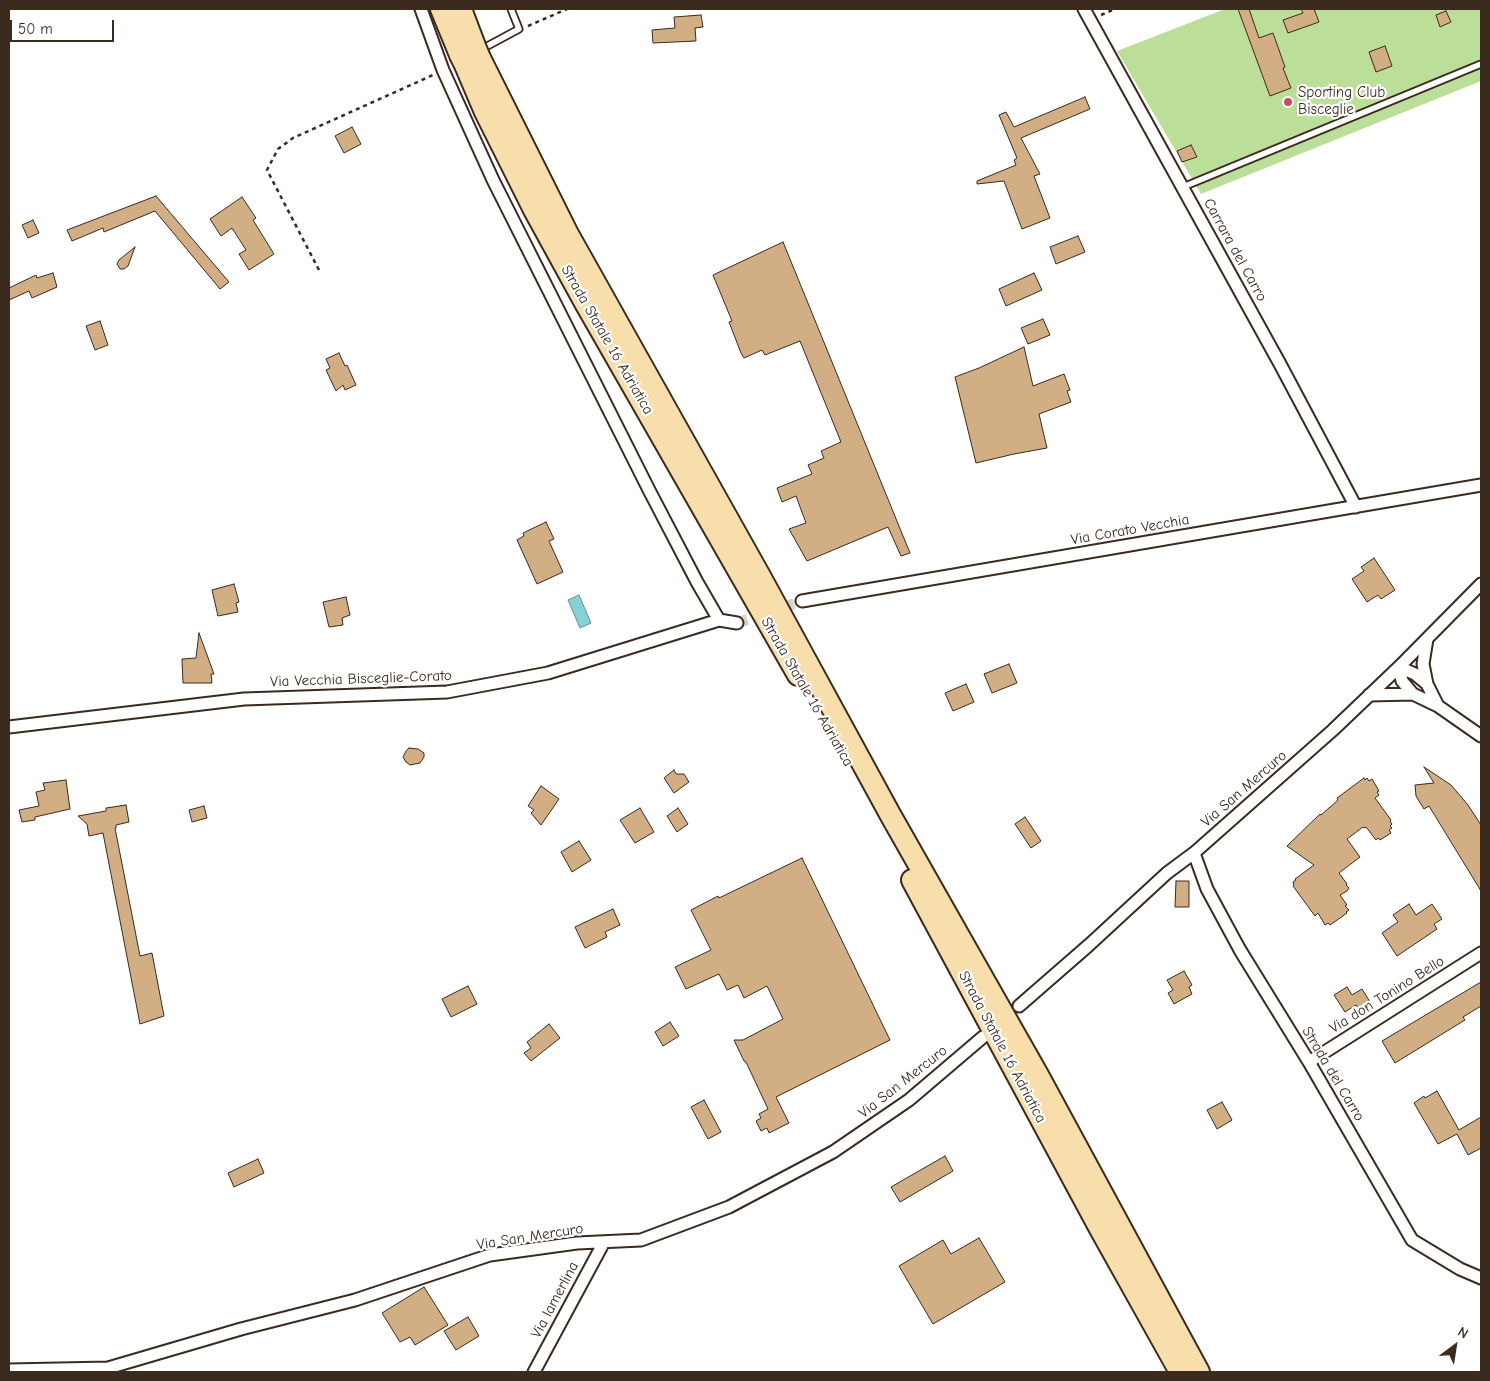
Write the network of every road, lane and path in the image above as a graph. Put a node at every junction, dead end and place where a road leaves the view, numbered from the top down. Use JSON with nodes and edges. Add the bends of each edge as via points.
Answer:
{"nodes":[{"id":1,"x":421,"y":9,"type":"edge"},
{"id":2,"x":441,"y":9,"type":"edge"},
{"id":3,"x":461,"y":9,"type":"edge"},
{"id":4,"x":511,"y":9,"type":"edge"},
{"id":5,"x":567,"y":9,"type":"edge"},
{"id":6,"x":1084,"y":9,"type":"edge"},
{"id":7,"x":1115,"y":9,"type":"edge"},
{"id":8,"x":1090,"y":20,"type":"junction"},
{"id":9,"x":519,"y":29,"type":"junction"},
{"id":10,"x":462,"y":60,"type":"junction"},
{"id":11,"x":1481,"y":64,"type":"edge"},
{"id":12,"x":1183,"y":187,"type":"junction"},
{"id":13,"x":319,"y":270,"type":"dead end"},
{"id":14,"x":1481,"y":485,"type":"edge"},
{"id":15,"x":1462,"y":488,"type":"junction"},
{"id":16,"x":1481,"y":489,"type":"edge"},
{"id":17,"x":1356,"y":507,"type":"junction"},
{"id":18,"x":1481,"y":584,"type":"edge"},
{"id":19,"x":802,"y":601,"type":"tunnel mouth"},
{"id":20,"x":719,"y":620,"type":"junction"},
{"id":21,"x":738,"y":623,"type":"tunnel mouth"},
{"id":22,"x":1427,"y":639,"type":"junction"},
{"id":23,"x":1399,"y":667,"type":"junction"},
{"id":24,"x":1427,"y":684,"type":"junction"},
{"id":25,"x":1412,"y":694,"type":"junction"},
{"id":26,"x":1369,"y":695,"type":"junction"},
{"id":27,"x":1438,"y":706,"type":"junction"},
{"id":28,"x":9,"y":727,"type":"edge"},
{"id":29,"x":1481,"y":736,"type":"edge"},
{"id":30,"x":1194,"y":853,"type":"junction"},
{"id":31,"x":1481,"y":953,"type":"edge"},
{"id":32,"x":1019,"y":1006,"type":"dead end"},
{"id":33,"x":983,"y":1037,"type":"dead end"},
{"id":34,"x":1309,"y":1062,"type":"junction"},
{"id":35,"x":604,"y":1242,"type":"junction"},
{"id":36,"x":1481,"y":1278,"type":"edge"},
{"id":37,"x":9,"y":1370,"type":"edge"},
{"id":38,"x":534,"y":1372,"type":"edge"},
{"id":39,"x":1180,"y":1372,"type":"edge"},
{"id":40,"x":1199,"y":1372,"type":"edge"}],
"edges":[{"from":1,"to":10,"type":"street"},
{"from":2,"to":10,"type":"highway","name":"Strada Statale 16 Adriatica"},
{"from":3,"to":10,"type":"highway","name":"Strada Statale 16 Adriatica"},
{"from":4,"to":9,"type":"lane"},
{"from":5,"to":9,"type":"path"},
{"from":6,"to":8,"type":"street","name":"Carrara del Carro"},
{"from":7,"to":8,"type":"path"},
{"from":8,"to":12,"type":"street","name":"Carrara del Carro"},
{"from":9,"to":10,"type":"lane"},
{"from":10,"to":13,"type":"path","via":[[293,138],[278,149],[267,170]]},
{"from":10,"to":20,"type":"street","via":[[493,180],[649,490]]},
{"from":10,"to":39,"type":"highway","name":"Strada Statale 16 Adriatica","via":[[534,210],[827,724]]},
{"from":10,"to":40,"type":"highway","name":"Strada Statale 16 Adriatica","via":[[568,234],[1038,1075]]},
{"from":11,"to":12,"type":"lane"},
{"from":12,"to":17,"type":"street","name":"Carrara del Carro"},
{"from":14,"to":15,"type":"street","name":"Via Corato Vecchia"},
{"from":15,"to":16,"type":"street","name":"Via Corato Vecchia"},
{"from":15,"to":17,"type":"street","name":"Via Corato Vecchia"},
{"from":17,"to":19,"type":"street","name":"Via Corato Vecchia"},
{"from":18,"to":22,"type":"street","name":"Via San Mercuro"},
{"from":20,"to":21,"type":"street","name":"Via Vecchia Bisceglie-Corato"},
{"from":20,"to":28,"type":"street","name":"Via Vecchia Bisceglie-Corato","via":[[548,673],[448,692],[244,699]]},
{"from":22,"to":23,"type":"street","name":"Via San Mercuro"},
{"from":22,"to":24,"type":"street","via":[[1424,664]]},
{"from":23,"to":24,"type":"street"},
{"from":23,"to":25,"type":"street","via":[[1402,681]]},
{"from":23,"to":26,"type":"street","name":"Via San Mercuro"},
{"from":24,"to":27,"type":"street"},
{"from":25,"to":26,"type":"street"},
{"from":25,"to":27,"type":"street"},
{"from":26,"to":30,"type":"street","name":"Via San Mercuro"},
{"from":27,"to":29,"type":"street"},
{"from":30,"to":32,"type":"street","name":"Via San Mercuro","via":[[1167,873]]},
{"from":30,"to":34,"type":"street","name":"Strada del Carro","via":[[1207,889],[1240,950]]},
{"from":31,"to":34,"type":"street","name":"Via don Tonino Bello"},
{"from":33,"to":35,"type":"street","name":"Via San Mercuro","via":[[909,1100],[833,1152],[729,1207],[641,1240]]},
{"from":34,"to":36,"type":"street","name":"Strada del Carro","via":[[1412,1240]]},
{"from":35,"to":37,"type":"street","name":"Via San Mercuro","via":[[490,1255],[356,1300],[108,1368]]},
{"from":35,"to":38,"type":"street","name":"Via lamerlina"}]}
